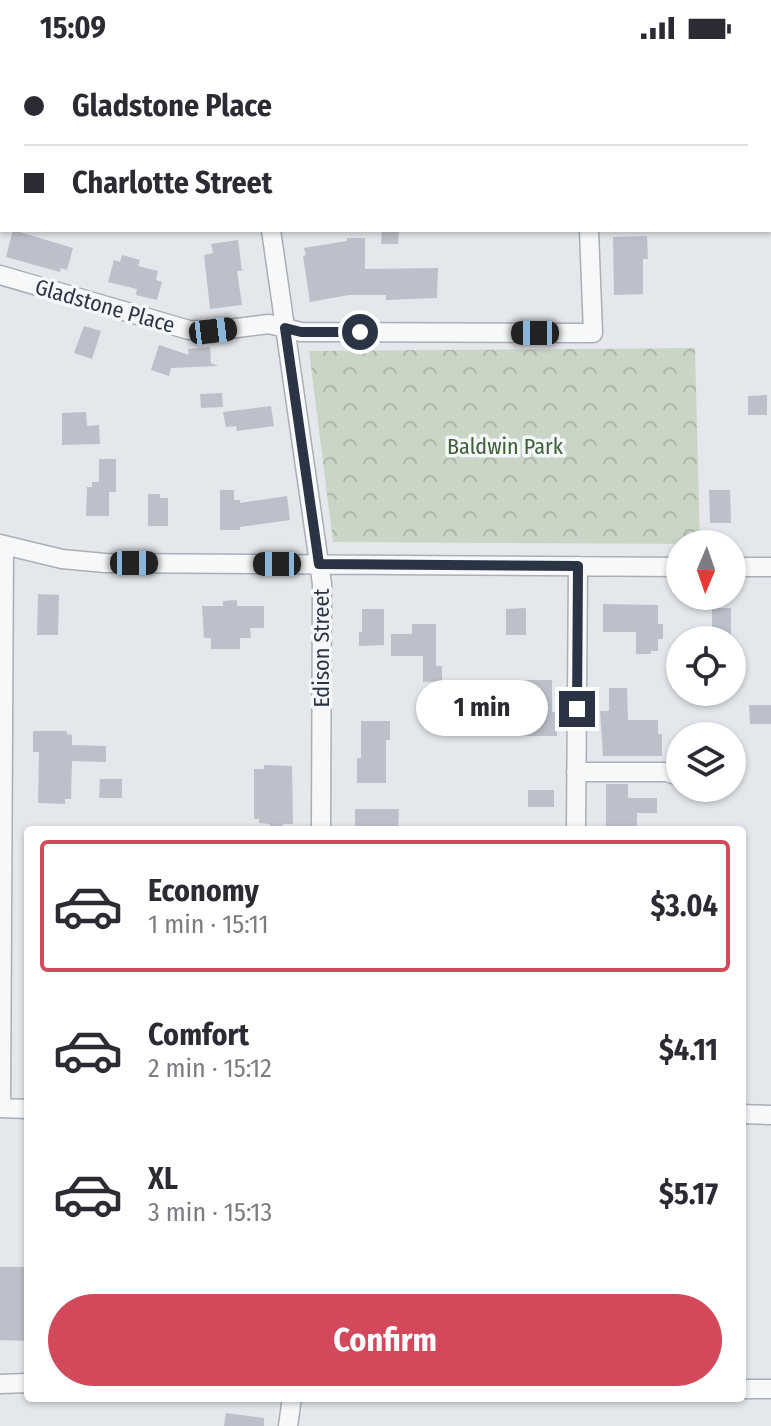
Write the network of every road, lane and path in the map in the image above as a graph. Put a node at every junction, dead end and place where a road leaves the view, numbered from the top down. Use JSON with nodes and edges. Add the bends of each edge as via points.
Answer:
{"nodes":[{"id":1,"x":271,"y":232,"type":"edge"},
{"id":2,"x":589,"y":232,"type":"edge"},
{"id":3,"x":0,"y":275,"type":"edge"},
{"id":4,"x":285,"y":328,"type":"junction"},
{"id":5,"x":2,"y":544,"type":"edge"},
{"id":6,"x":319,"y":564,"type":"junction"},
{"id":7,"x":578,"y":566,"type":"junction"},
{"id":8,"x":666,"y":567,"type":"edge"},
{"id":9,"x":746,"y":567,"type":"edge"},
{"id":10,"x":771,"y":567,"type":"edge"},
{"id":11,"x":576,"y":772,"type":"junction"},
{"id":12,"x":666,"y":772,"type":"edge"},
{"id":13,"x":321,"y":826,"type":"edge"},
{"id":14,"x":576,"y":826,"type":"edge"},
{"id":15,"x":0,"y":1108,"type":"edge"},
{"id":16,"x":24,"y":1109,"type":"edge"},
{"id":17,"x":746,"y":1114,"type":"edge"},
{"id":18,"x":771,"y":1115,"type":"edge"},
{"id":19,"x":24,"y":1383,"type":"edge"},
{"id":20,"x":0,"y":1384,"type":"edge"},
{"id":21,"x":746,"y":1389,"type":"edge"},
{"id":22,"x":771,"y":1389,"type":"edge"},
{"id":23,"x":291,"y":1402,"type":"edge"},
{"id":24,"x":288,"y":1426,"type":"edge"}],
"edges":[{"from":1,"to":4,"type":"street","name":"Edison Street"},
{"from":2,"to":4,"type":"street","name":"Gladstone Place","via":[[593,333]]},
{"from":3,"to":4,"type":"street","name":"Gladstone Place","via":[[189,330],[269,324]]},
{"from":4,"to":6,"type":"street","name":"Edison Street"},
{"from":5,"to":6,"type":"street","via":[[88,562]]},
{"from":5,"to":15,"type":"street"},
{"from":6,"to":7,"type":"street"},
{"from":6,"to":13,"type":"street","name":"Edison Street"},
{"from":7,"to":8,"type":"street"},
{"from":7,"to":11,"type":"street"},
{"from":9,"to":10,"type":"street"},
{"from":11,"to":12,"type":"street"},
{"from":11,"to":14,"type":"street"},
{"from":15,"to":16,"type":"street"},
{"from":17,"to":18,"type":"street"},
{"from":19,"to":20,"type":"street"},
{"from":21,"to":22,"type":"street"},
{"from":23,"to":24,"type":"street"}]}
